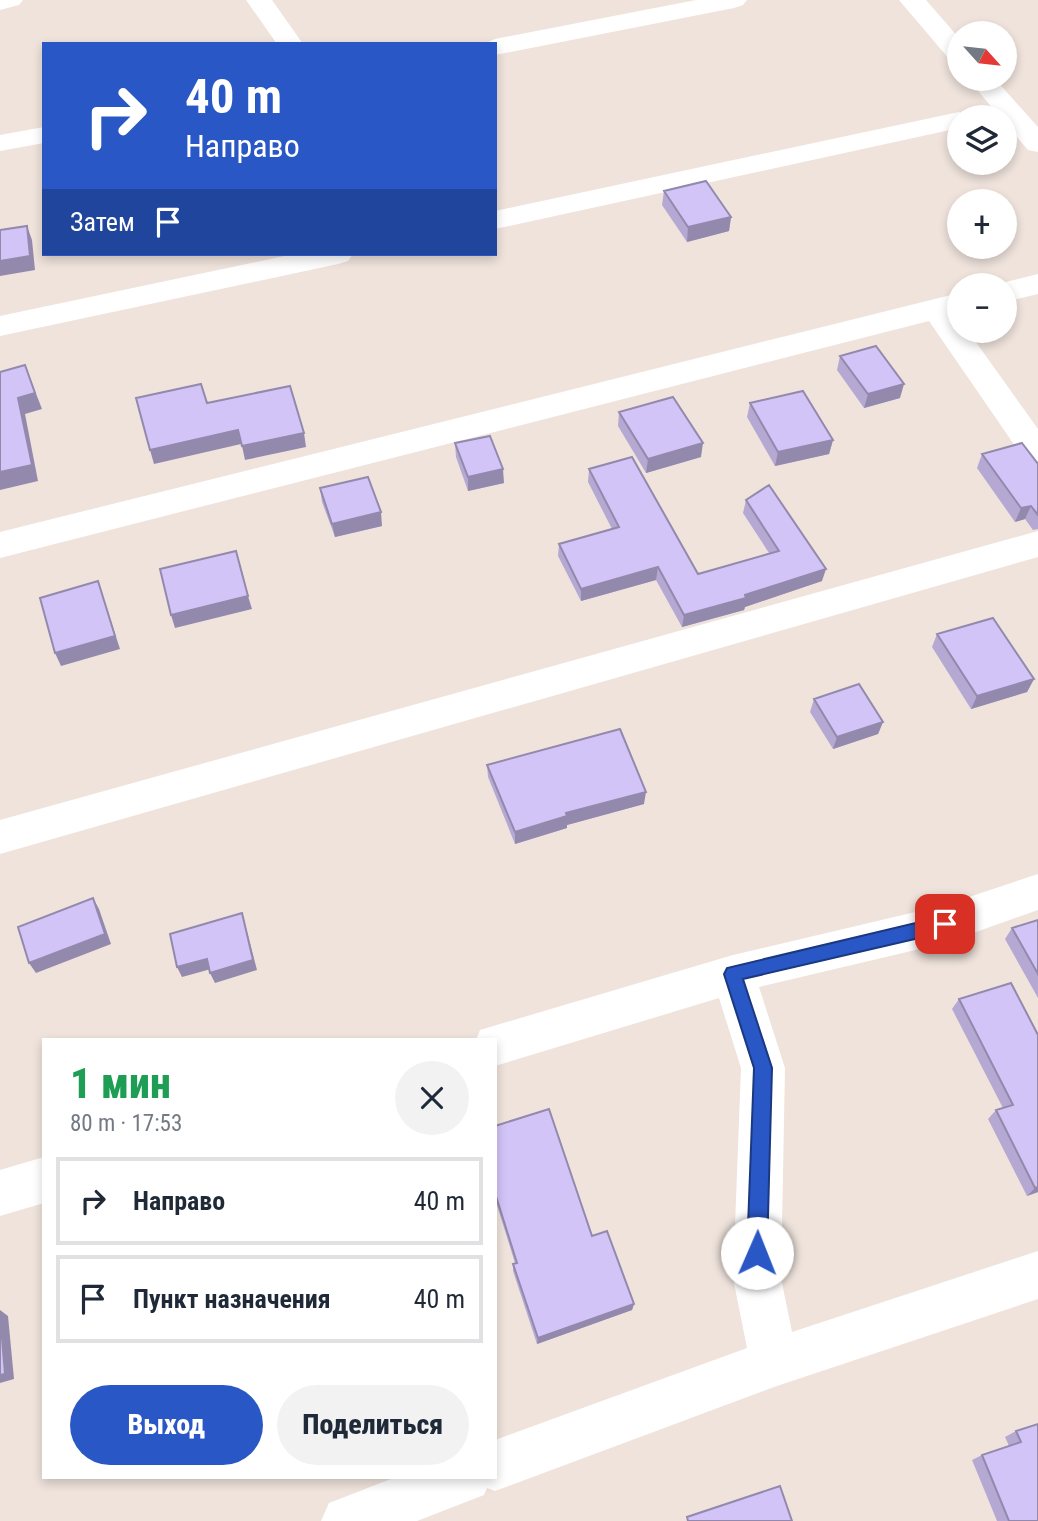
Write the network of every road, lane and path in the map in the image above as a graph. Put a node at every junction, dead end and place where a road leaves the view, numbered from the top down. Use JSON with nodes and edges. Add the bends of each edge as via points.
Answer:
{"nodes":[{"id":1,"x":10,"y":0,"type":"edge"},
{"id":2,"x":259,"y":0,"type":"edge"},
{"id":3,"x":734,"y":0,"type":"edge"},
{"id":4,"x":912,"y":0,"type":"edge"},
{"id":5,"x":0,"y":2,"type":"edge"},
{"id":6,"x":947,"y":40,"type":"edge"},
{"id":7,"x":289,"y":42,"type":"edge"},
{"id":8,"x":497,"y":47,"type":"edge"},
{"id":9,"x":992,"y":91,"type":"edge"},
{"id":10,"x":1038,"y":103,"type":"edge"},
{"id":11,"x":1004,"y":105,"type":"edge"},
{"id":12,"x":1017,"y":107,"type":"edge"},
{"id":13,"x":1017,"y":120,"type":"edge"},
{"id":14,"x":947,"y":123,"type":"edge"},
{"id":15,"x":42,"y":135,"type":"edge"},
{"id":16,"x":0,"y":143,"type":"edge"},
{"id":17,"x":1038,"y":144,"type":"edge"},
{"id":18,"x":497,"y":220,"type":"edge"},
{"id":19,"x":321,"y":256,"type":"edge"},
{"id":20,"x":279,"y":261,"type":"edge"},
{"id":21,"x":1038,"y":284,"type":"edge"},
{"id":22,"x":1017,"y":289,"type":"edge"},
{"id":23,"x":947,"y":305,"type":"edge"},
{"id":24,"x":0,"y":326,"type":"edge"},
{"id":25,"x":971,"y":343,"type":"edge"},
{"id":26,"x":1038,"y":454,"type":"edge"},
{"id":27,"x":1038,"y":544,"type":"edge"},
{"id":28,"x":0,"y":545,"type":"edge"},
{"id":29,"x":0,"y":837,"type":"edge"},
{"id":30,"x":1038,"y":892,"type":"edge"},
{"id":31,"x":733,"y":974,"type":"junction"},
{"id":32,"x":497,"y":1044,"type":"edge"},
{"id":33,"x":42,"y":1181,"type":"edge"},
{"id":34,"x":0,"y":1193,"type":"edge"},
{"id":35,"x":1038,"y":1275,"type":"edge"},
{"id":36,"x":774,"y":1362,"type":"junction"},
{"id":37,"x":497,"y":1465,"type":"edge"},
{"id":38,"x":461,"y":1479,"type":"edge"},
{"id":39,"x":347,"y":1521,"type":"edge"}],
"edges":[{"from":1,"to":5,"type":"street"},
{"from":2,"to":7,"type":"street"},
{"from":3,"to":8,"type":"street"},
{"from":4,"to":6,"type":"street"},
{"from":9,"to":11,"type":"street"},
{"from":10,"to":12,"type":"street"},
{"from":13,"to":17,"type":"street"},
{"from":14,"to":18,"type":"street"},
{"from":15,"to":16,"type":"street"},
{"from":19,"to":20,"type":"street"},
{"from":20,"to":24,"type":"street"},
{"from":21,"to":22,"type":"street"},
{"from":23,"to":28,"type":"street"},
{"from":25,"to":26,"type":"street"},
{"from":27,"to":29,"type":"street"},
{"from":30,"to":31,"type":"street","via":[[945,924]]},
{"from":31,"to":32,"type":"street"},
{"from":31,"to":36,"type":"street","via":[[763,1068],[757,1278]]},
{"from":33,"to":34,"type":"street"},
{"from":35,"to":36,"type":"street"},
{"from":36,"to":37,"type":"street"},
{"from":38,"to":39,"type":"street"}]}
